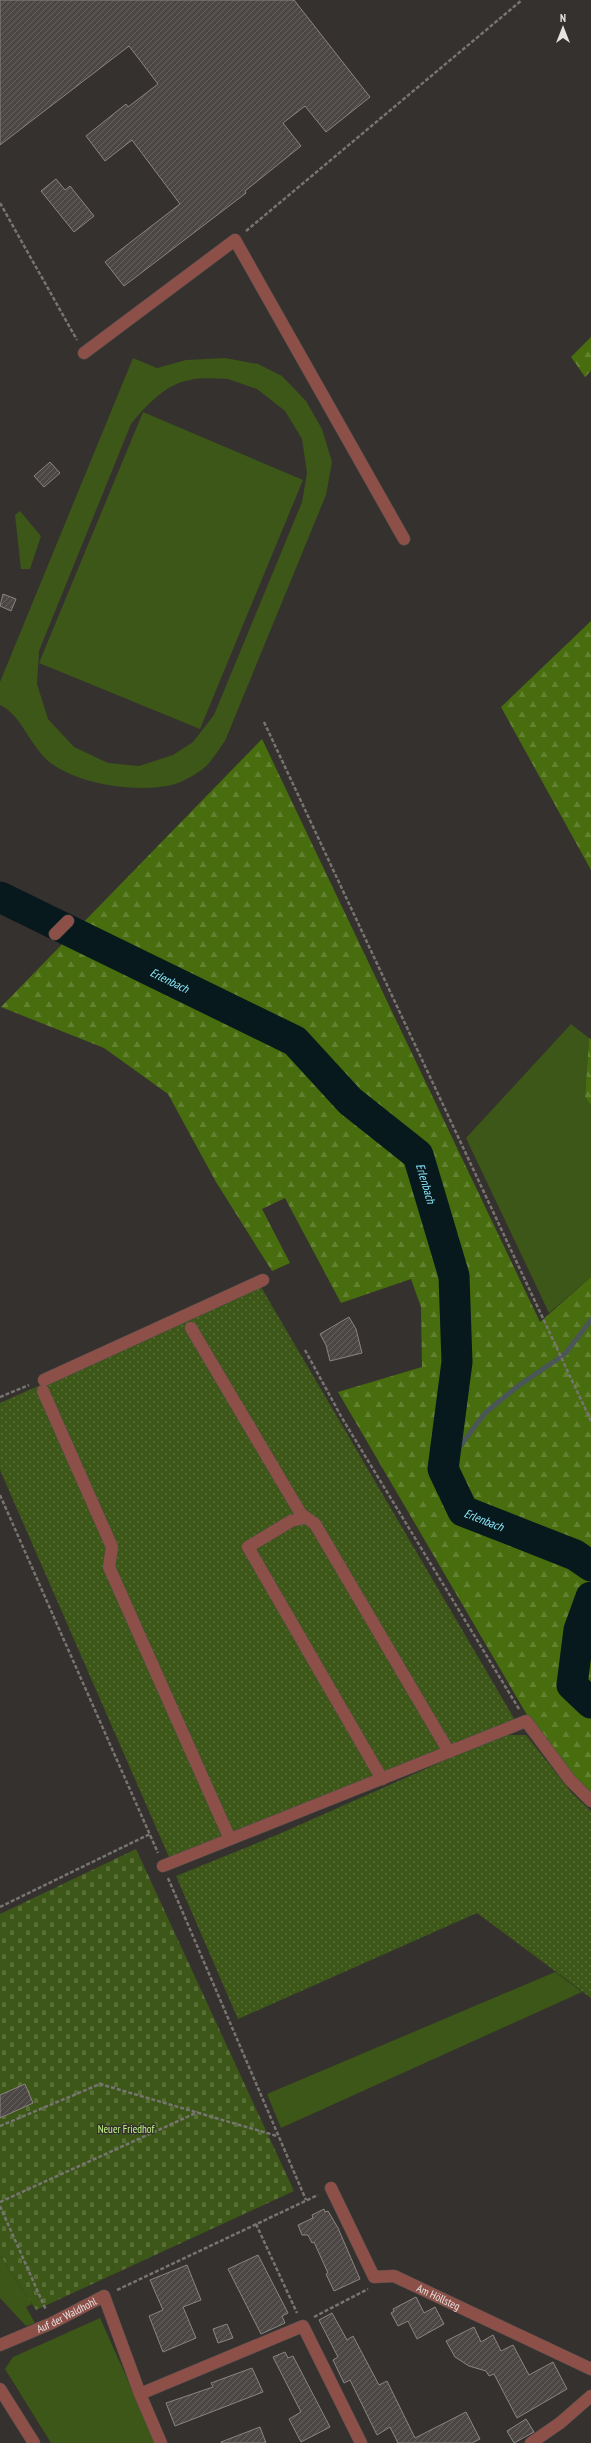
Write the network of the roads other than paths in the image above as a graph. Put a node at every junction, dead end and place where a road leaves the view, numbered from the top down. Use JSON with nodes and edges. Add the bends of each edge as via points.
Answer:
{"nodes":[{"id":1,"x":84,"y":353,"type":"road end"},
{"id":2,"x":404,"y":539,"type":"dead end"},
{"id":3,"x":68,"y":921,"type":"dead end"},
{"id":4,"x":55,"y":934,"type":"dead end"},
{"id":5,"x":263,"y":1280,"type":"dead end"},
{"id":6,"x":191,"y":1328,"type":"dead end"},
{"id":7,"x":304,"y":1518,"type":"junction"},
{"id":8,"x":449,"y":1752,"type":"junction"},
{"id":9,"x":382,"y":1779,"type":"junction"},
{"id":10,"x":591,"y":1801,"type":"edge"},
{"id":11,"x":230,"y":1839,"type":"junction"},
{"id":12,"x":163,"y":1866,"type":"road end"},
{"id":13,"x":332,"y":2188,"type":"road end"},
{"id":14,"x":0,"y":2345,"type":"edge"},
{"id":15,"x":591,"y":2369,"type":"edge"},
{"id":16,"x":1,"y":2392,"type":"edge"},
{"id":17,"x":140,"y":2394,"type":"junction"},
{"id":18,"x":591,"y":2396,"type":"edge"},
{"id":19,"x":34,"y":2443,"type":"edge"},
{"id":20,"x":162,"y":2443,"type":"edge"},
{"id":21,"x":361,"y":2443,"type":"edge"},
{"id":22,"x":531,"y":2443,"type":"edge"}],
"edges":[{"from":1,"to":2,"type":"street","via":[[235,240]]},
{"from":3,"to":4,"type":"street"},
{"from":5,"to":11,"type":"street","via":[[44,1385],[112,1547],[108,1567]]},
{"from":6,"to":7,"type":"street"},
{"from":7,"to":8,"type":"street","via":[[315,1524]]},
{"from":7,"to":9,"type":"street","via":[[291,1520],[248,1547]]},
{"from":8,"to":9,"type":"street"},
{"from":8,"to":10,"type":"street","via":[[526,1721],[570,1780]]},
{"from":9,"to":11,"type":"street"},
{"from":11,"to":12,"type":"street"},
{"from":13,"to":15,"type":"street","name":"Am Höllsteg","via":[[374,2277],[394,2276]]},
{"from":14,"to":17,"type":"street","name":"Auf der Waldhohl","via":[[52,2323],[104,2296]]},
{"from":16,"to":19,"type":"street"},
{"from":17,"to":20,"type":"street","name":"Auf der Waldhohl"},
{"from":17,"to":21,"type":"street","via":[[303,2326]]},
{"from":18,"to":22,"type":"street","via":[[560,2423]]}]}
